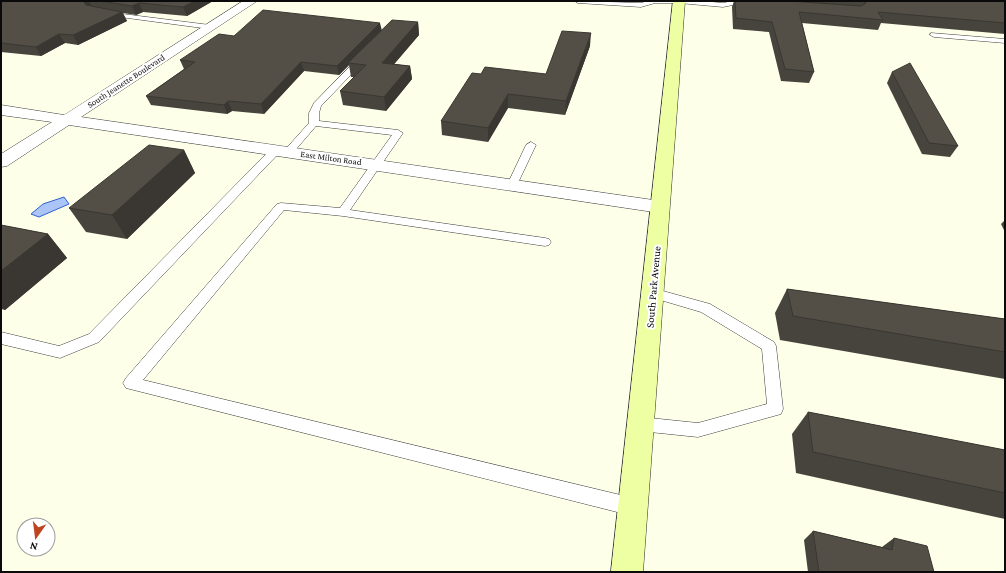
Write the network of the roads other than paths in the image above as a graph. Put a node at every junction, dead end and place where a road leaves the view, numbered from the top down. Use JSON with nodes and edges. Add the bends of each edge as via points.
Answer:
{"nodes":[{"id":1,"x":251,"y":1,"type":"edge"},
{"id":2,"x":578,"y":1,"type":"edge"},
{"id":3,"x":679,"y":1,"type":"edge"},
{"id":4,"x":756,"y":5,"type":"edge"},
{"id":5,"x":100,"y":13,"type":"edge"},
{"id":6,"x":210,"y":27,"type":"junction"},
{"id":7,"x":934,"y":35,"type":"dead end"},
{"id":8,"x":1005,"y":41,"type":"edge"},
{"id":9,"x":371,"y":49,"type":"edge"},
{"id":10,"x":1,"y":110,"type":"edge"},
{"id":11,"x":66,"y":119,"type":"junction"},
{"id":12,"x":314,"y":122,"type":"junction"},
{"id":13,"x":531,"y":145,"type":"dead end"},
{"id":14,"x":282,"y":151,"type":"junction"},
{"id":15,"x":1,"y":162,"type":"edge"},
{"id":16,"x":375,"y":165,"type":"junction"},
{"id":17,"x":512,"y":185,"type":"junction"},
{"id":18,"x":660,"y":207,"type":"junction"},
{"id":19,"x":343,"y":212,"type":"junction"},
{"id":20,"x":545,"y":242,"type":"dead end"},
{"id":21,"x":652,"y":293,"type":"junction"},
{"id":22,"x":1,"y":338,"type":"edge"},
{"id":23,"x":640,"y":424,"type":"junction"},
{"id":24,"x":632,"y":507,"type":"junction"},
{"id":25,"x":627,"y":572,"type":"edge"}],
"edges":[{"from":1,"to":6,"type":"street","name":"South Jeanette Boulevard"},
{"from":2,"to":3,"type":"lane","via":[[641,6],[655,1]]},
{"from":3,"to":4,"type":"lane"},
{"from":3,"to":18,"type":"main road","name":"South Park Avenue"},
{"from":5,"to":6,"type":"lane"},
{"from":6,"to":11,"type":"street","name":"South Jeanette Boulevard"},
{"from":7,"to":8,"type":"lane"},
{"from":9,"to":12,"type":"lane","via":[[317,105]]},
{"from":10,"to":11,"type":"street","name":"East Milton Road"},
{"from":11,"to":14,"type":"street","name":"East Milton Road"},
{"from":11,"to":15,"type":"street","name":"South Jeanette Boulevard"},
{"from":12,"to":14,"type":"lane"},
{"from":12,"to":16,"type":"lane","via":[[398,133]]},
{"from":13,"to":17,"type":"lane"},
{"from":14,"to":16,"type":"street","name":"East Milton Road"},
{"from":14,"to":22,"type":"lane","via":[[94,338],[60,352]]},
{"from":16,"to":17,"type":"street","name":"East Milton Road"},
{"from":16,"to":19,"type":"lane"},
{"from":17,"to":18,"type":"street","name":"East Milton Road"},
{"from":18,"to":21,"type":"main road","name":"South Park Avenue"},
{"from":19,"to":20,"type":"lane"},
{"from":19,"to":24,"type":"lane","via":[[281,206],[131,383]]},
{"from":21,"to":23,"type":"main road","name":"South Park Avenue"},
{"from":21,"to":23,"type":"lane","via":[[705,308],[769,346],[775,409],[698,430]]},
{"from":23,"to":24,"type":"main road","name":"South Park Avenue"},
{"from":24,"to":25,"type":"main road","name":"South Park Avenue"}]}
